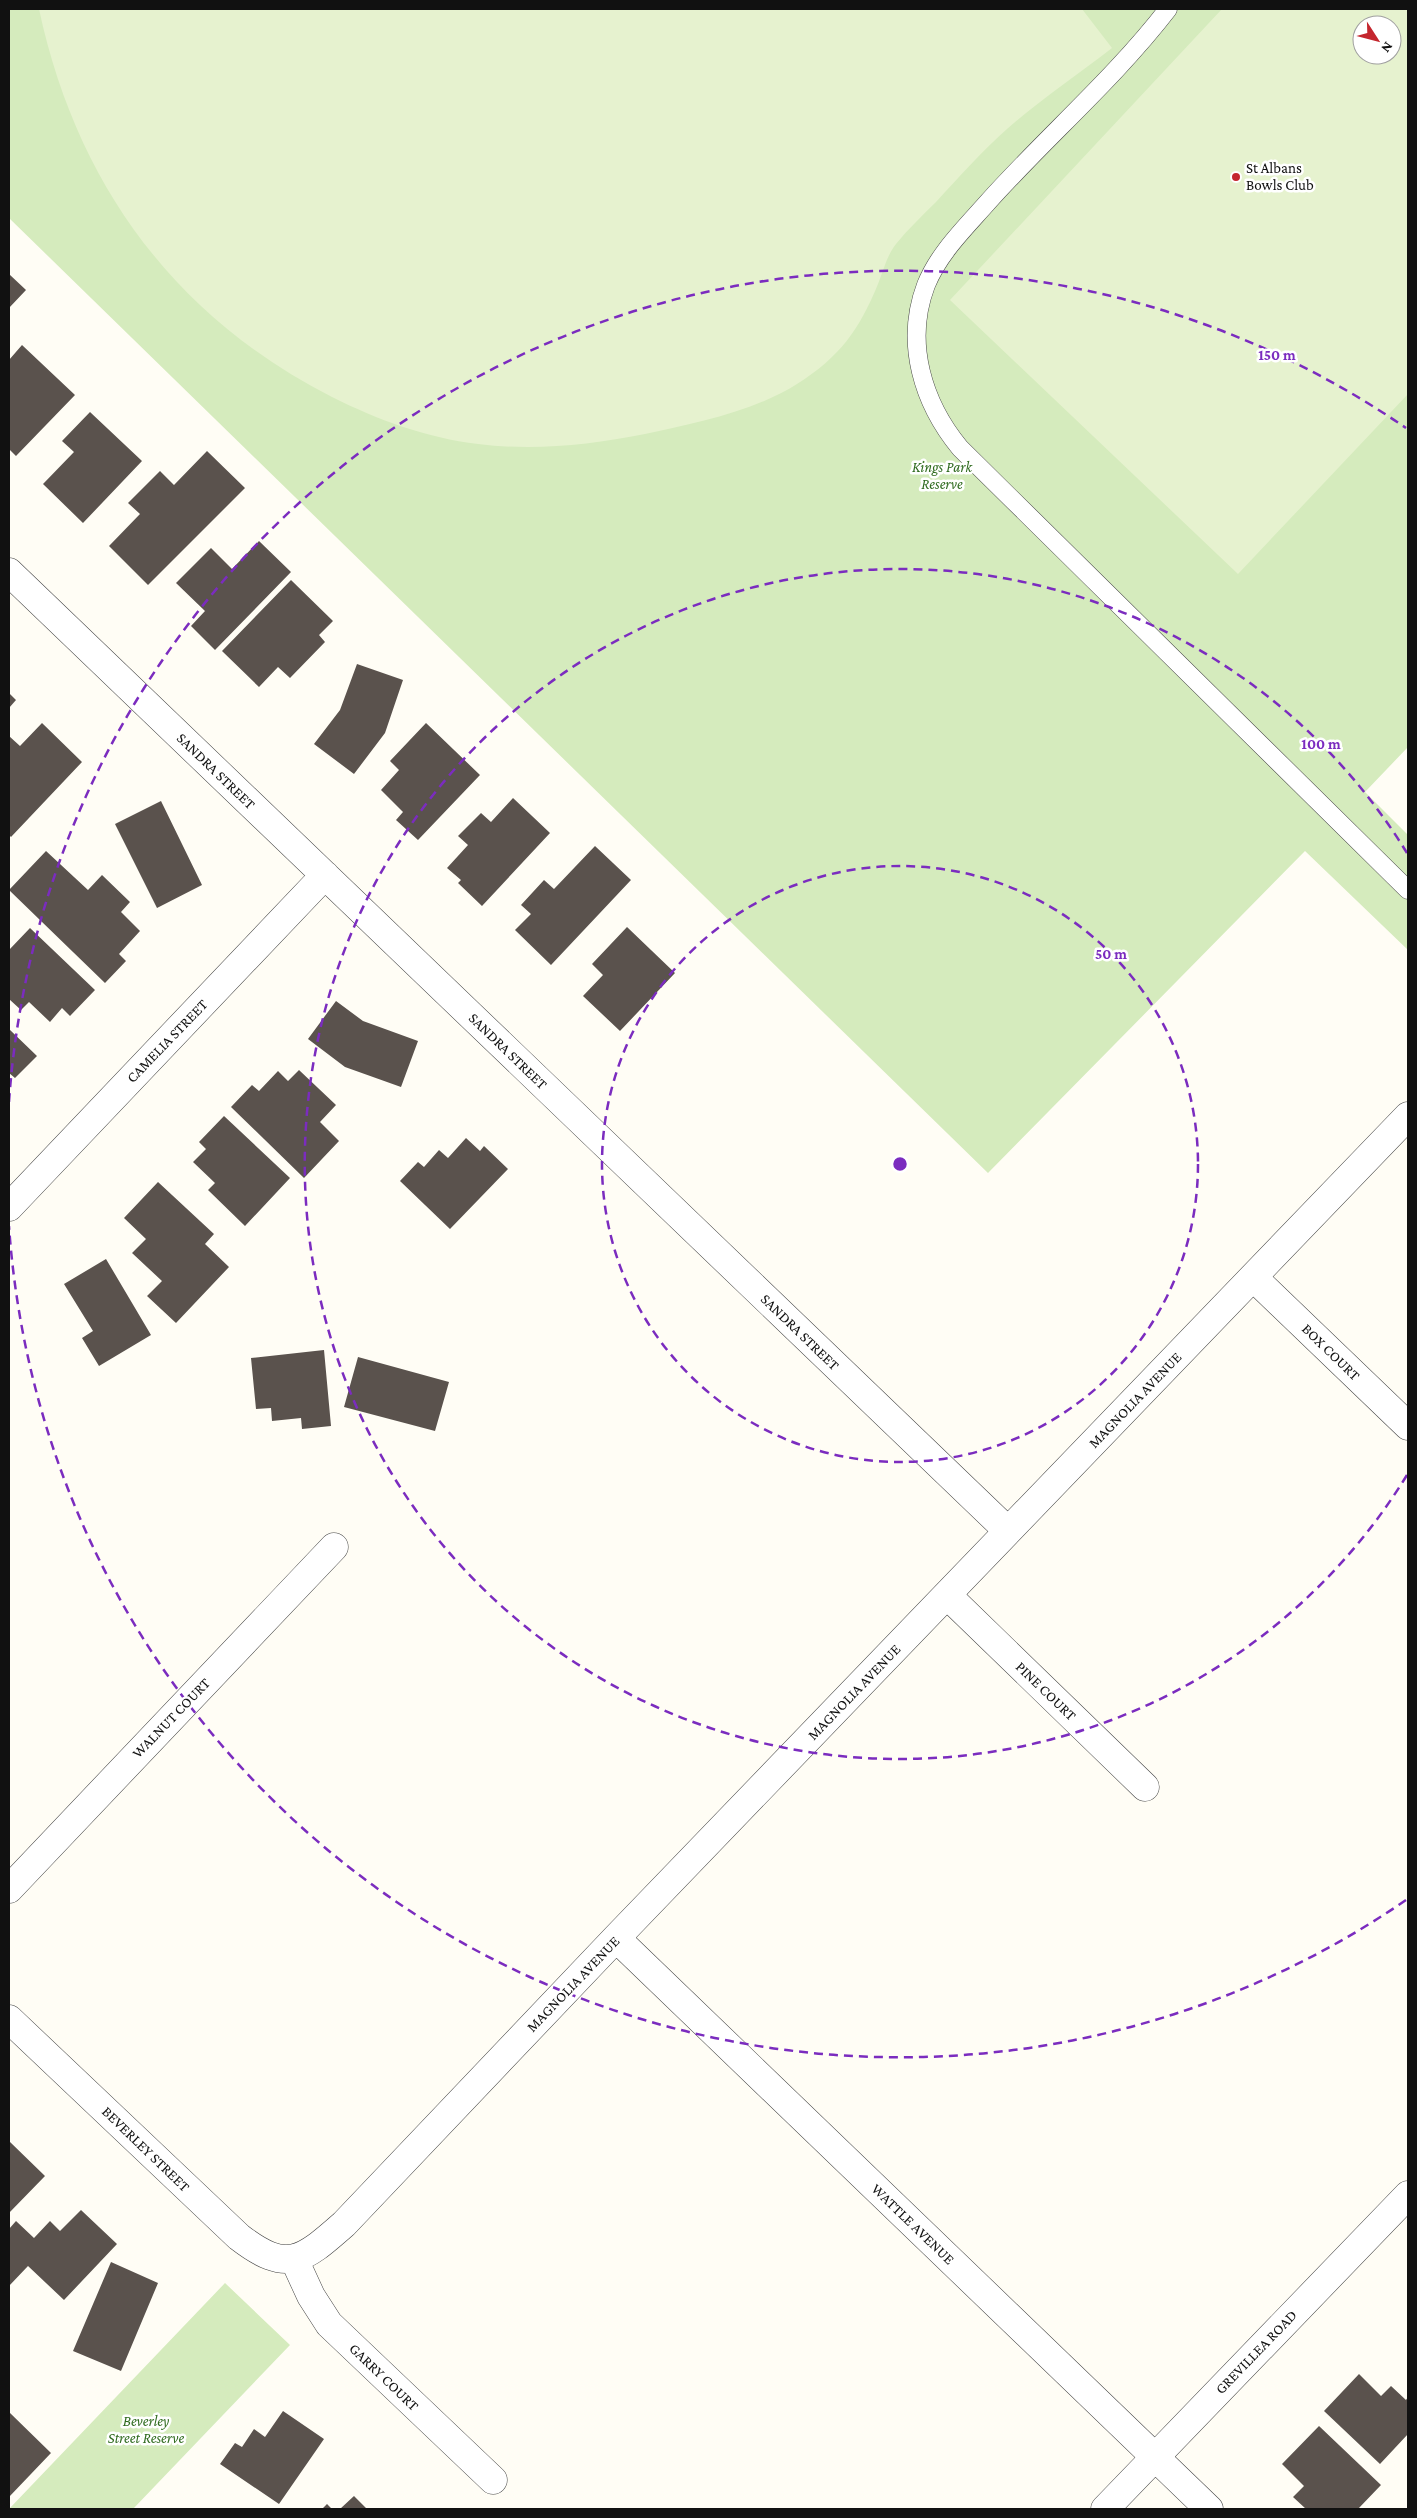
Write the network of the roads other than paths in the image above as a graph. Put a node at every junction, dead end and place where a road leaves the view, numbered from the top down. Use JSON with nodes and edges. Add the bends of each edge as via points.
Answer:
{"nodes":[{"id":1,"x":1168,"y":9,"type":"edge"},
{"id":2,"x":9,"y":572,"type":"edge"},
{"id":3,"x":325,"y":875,"type":"junction"},
{"id":4,"x":1408,"y":890,"type":"edge"},
{"id":5,"x":1408,"y":1116,"type":"edge"},
{"id":6,"x":9,"y":1206,"type":"edge"},
{"id":7,"x":1253,"y":1277,"type":"junction"},
{"id":8,"x":1408,"y":1426,"type":"edge"},
{"id":9,"x":1008,"y":1530,"type":"junction"},
{"id":10,"x":334,"y":1547,"type":"dead end"},
{"id":11,"x":946,"y":1595,"type":"junction"},
{"id":12,"x":1145,"y":1787,"type":"dead end"},
{"id":13,"x":9,"y":1890,"type":"edge"},
{"id":14,"x":616,"y":1938,"type":"junction"},
{"id":15,"x":9,"y":2019,"type":"edge"},
{"id":16,"x":1408,"y":2195,"type":"edge"},
{"id":17,"x":294,"y":2259,"type":"junction"},
{"id":18,"x":1155,"y":2457,"type":"junction"},
{"id":19,"x":494,"y":2480,"type":"dead end"},
{"id":20,"x":1105,"y":2509,"type":"edge"},
{"id":21,"x":1209,"y":2509,"type":"edge"}],
"edges":[{"from":1,"to":4,"type":"lane","via":[[1126,60],[948,247],[926,286],[919,313],[920,374],[936,415],[960,448]]},
{"from":2,"to":3,"type":"street","name":"SANDRA STREET"},
{"from":3,"to":6,"type":"street","name":"CAMELIA STREET"},
{"from":3,"to":9,"type":"street","name":"SANDRA STREET"},
{"from":5,"to":7,"type":"street","name":"MAGNOLIA AVENUE"},
{"from":7,"to":8,"type":"street","name":"BOX COURT"},
{"from":7,"to":9,"type":"street","name":"MAGNOLIA AVENUE"},
{"from":9,"to":11,"type":"street","name":"MAGNOLIA AVENUE"},
{"from":10,"to":13,"type":"street","name":"WALNUT COURT"},
{"from":11,"to":12,"type":"street","name":"PINE COURT"},
{"from":11,"to":14,"type":"street","name":"MAGNOLIA AVENUE"},
{"from":14,"to":17,"type":"street","name":"MAGNOLIA AVENUE","via":[[344,2224],[308,2254]]},
{"from":14,"to":18,"type":"street","name":"WATTLE AVENUE"},
{"from":15,"to":17,"type":"street","name":"BEVERLEY STREET","via":[[238,2237],[261,2253],[279,2260]]},
{"from":16,"to":18,"type":"street","name":"GREVILLEA ROAD"},
{"from":17,"to":19,"type":"street","name":"GARRY COURT","via":[[311,2296],[329,2324]]},
{"from":18,"to":20,"type":"street","name":"GREVILLEA ROAD"},
{"from":18,"to":21,"type":"street","name":"WATTLE AVENUE"}]}
